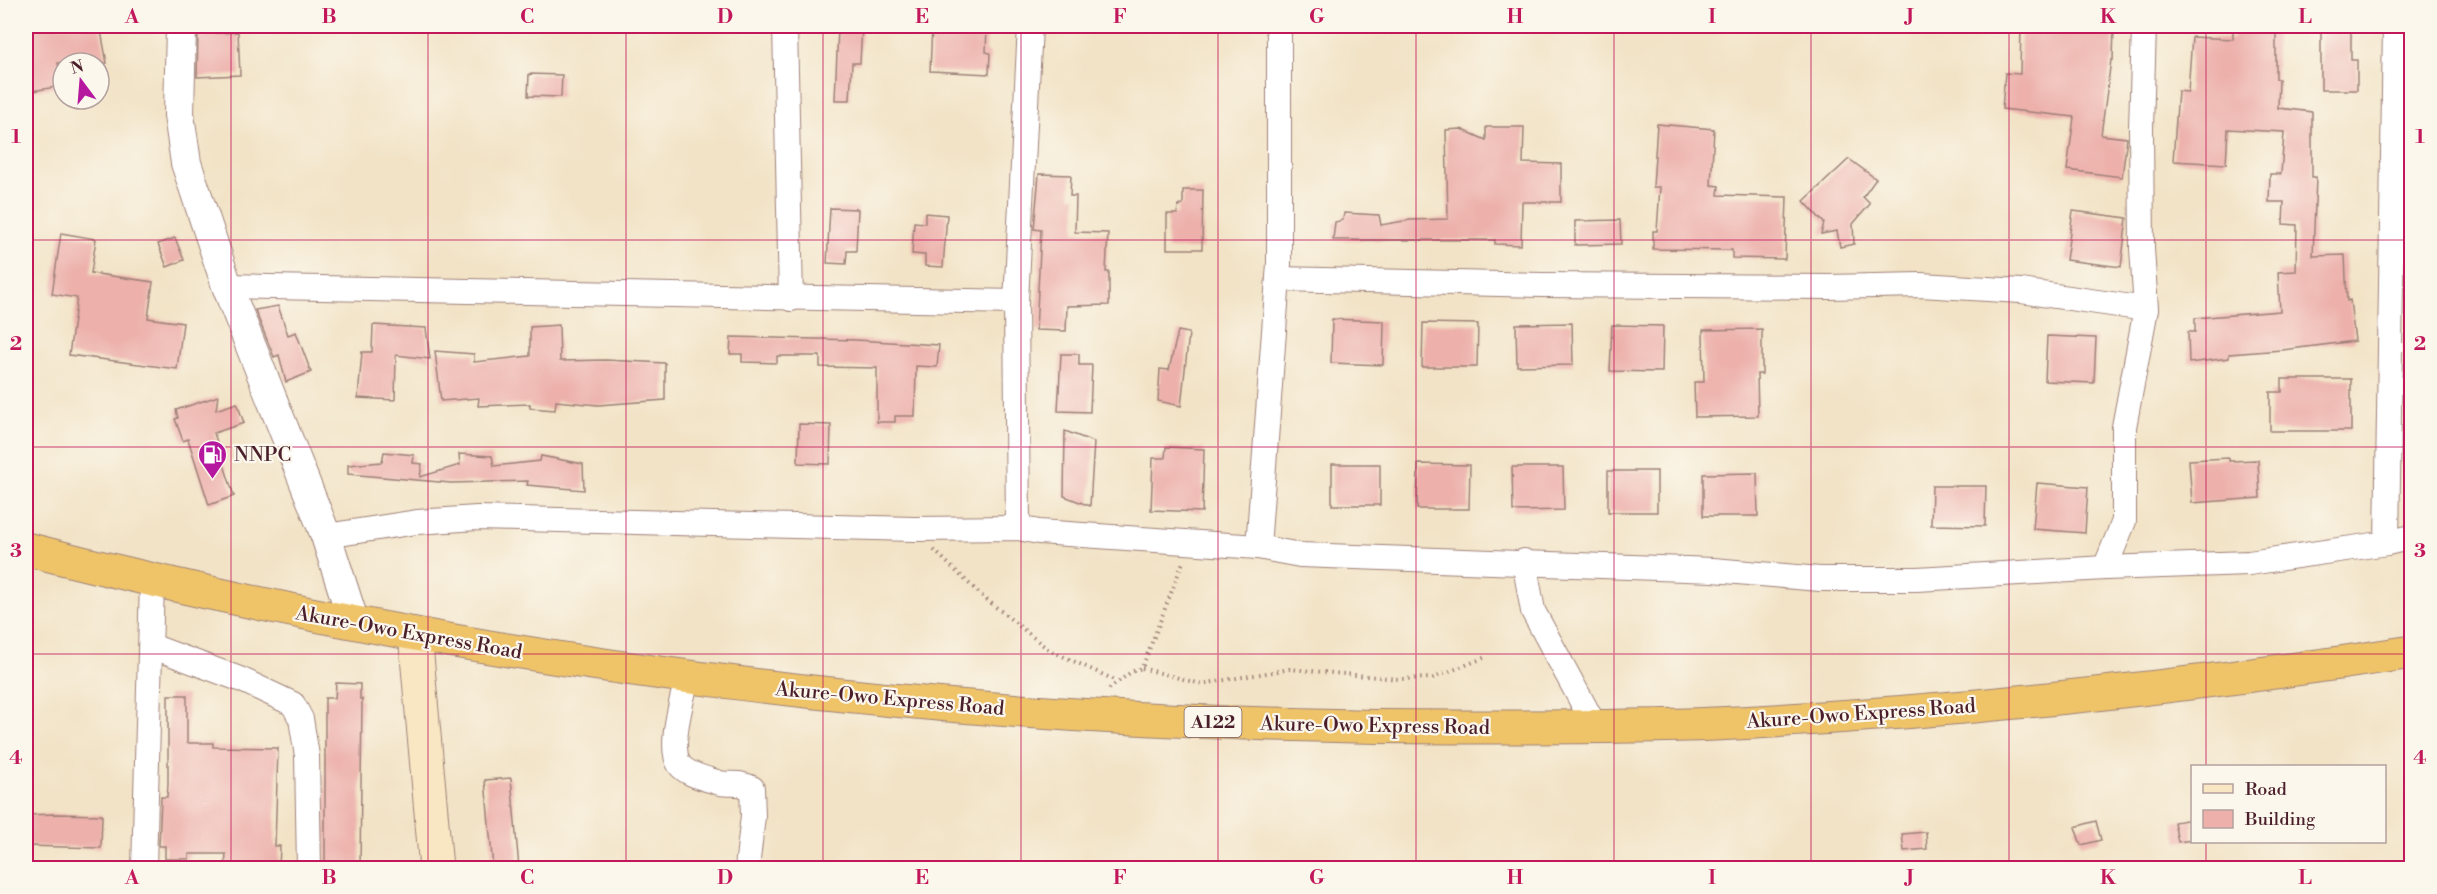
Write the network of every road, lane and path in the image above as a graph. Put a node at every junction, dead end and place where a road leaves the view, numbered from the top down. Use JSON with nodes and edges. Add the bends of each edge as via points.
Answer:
{"nodes":[{"id":1,"x":181,"y":26,"type":"edge"},
{"id":2,"x":785,"y":26,"type":"edge"},
{"id":3,"x":1030,"y":26,"type":"edge"},
{"id":4,"x":1277,"y":26,"type":"edge"},
{"id":5,"x":2144,"y":26,"type":"edge"},
{"id":6,"x":2396,"y":26,"type":"edge"},
{"id":7,"x":2403,"y":192,"type":"edge"},
{"id":8,"x":2412,"y":242,"type":"edge"},
{"id":9,"x":2392,"y":261,"type":"junction"},
{"id":10,"x":1278,"y":279,"type":"junction"},
{"id":11,"x":227,"y":286,"type":"junction"},
{"id":12,"x":791,"y":299,"type":"junction"},
{"id":13,"x":1016,"y":302,"type":"junction"},
{"id":14,"x":2146,"y":309,"type":"junction"},
{"id":15,"x":1018,"y":528,"type":"junction"},
{"id":16,"x":914,"y":529,"type":"junction"},
{"id":17,"x":326,"y":536,"type":"junction"},
{"id":18,"x":2412,"y":537,"type":"edge"},
{"id":19,"x":1191,"y":543,"type":"junction"},
{"id":20,"x":2387,"y":543,"type":"junction"},
{"id":21,"x":1258,"y":547,"type":"junction"},
{"id":22,"x":26,"y":549,"type":"edge"},
{"id":23,"x":1524,"y":561,"type":"junction"},
{"id":24,"x":2105,"y":568,"type":"junction"},
{"id":25,"x":152,"y":581,"type":"junction"},
{"id":26,"x":354,"y":623,"type":"junction"},
{"id":27,"x":415,"y":634,"type":"junction"},
{"id":28,"x":151,"y":646,"type":"junction"},
{"id":29,"x":2412,"y":652,"type":"edge"},
{"id":30,"x":1486,"y":657,"type":"dead end"},
{"id":31,"x":1142,"y":668,"type":"junction"},
{"id":32,"x":687,"y":677,"type":"junction"},
{"id":33,"x":1117,"y":681,"type":"junction"},
{"id":34,"x":1094,"y":717,"type":"junction"},
{"id":35,"x":1595,"y":726,"type":"junction"},
{"id":36,"x":125,"y":868,"type":"edge"},
{"id":37,"x":144,"y":868,"type":"edge"},
{"id":38,"x":309,"y":868,"type":"edge"},
{"id":39,"x":436,"y":868,"type":"edge"},
{"id":40,"x":747,"y":868,"type":"edge"}],
"edges":[{"from":1,"to":11,"type":"street","via":[[179,115],[186,163]]},
{"from":2,"to":12,"type":"street"},
{"from":3,"to":13,"type":"street"},
{"from":4,"to":10,"type":"street"},
{"from":5,"to":14,"type":"street","via":[[2140,128]]},
{"from":6,"to":7,"type":"street"},
{"from":7,"to":9,"type":"street"},
{"from":8,"to":9,"type":"street"},
{"from":9,"to":20,"type":"street"},
{"from":10,"to":14,"type":"street","via":[[1566,285],[1921,285],[2021,291]]},
{"from":10,"to":21,"type":"street"},
{"from":11,"to":12,"type":"street"},
{"from":11,"to":17,"type":"street"},
{"from":12,"to":13,"type":"street"},
{"from":13,"to":15,"type":"street"},
{"from":14,"to":24,"type":"street","via":[[2124,427],[2124,521]]},
{"from":15,"to":16,"type":"street"},
{"from":15,"to":19,"type":"street"},
{"from":16,"to":17,"type":"street","via":[[477,518],[417,522]]},
{"from":16,"to":33,"type":"path","via":[[981,596],[1049,650]]},
{"from":17,"to":26,"type":"street"},
{"from":18,"to":20,"type":"street"},
{"from":19,"to":21,"type":"street"},
{"from":19,"to":31,"type":"path"},
{"from":20,"to":24,"type":"street","via":[[2249,563]]},
{"from":21,"to":23,"type":"street","via":[[1300,555]]},
{"from":22,"to":25,"type":"highway","name":"Akure-Owo Express Road","number":"A122"},
{"from":23,"to":24,"type":"street","via":[[1820,579],[1917,579]]},
{"from":23,"to":35,"type":"street","via":[[1533,610]]},
{"from":25,"to":26,"type":"highway","name":"Akure-Owo Express Road","number":"A122"},
{"from":25,"to":28,"type":"street"},
{"from":26,"to":27,"type":"highway","name":"Akure-Owo Express Road","number":"A122"},
{"from":27,"to":32,"type":"highway","name":"Akure-Owo Express Road","number":"A122"},
{"from":27,"to":39,"type":"main road"},
{"from":28,"to":37,"type":"street"},
{"from":28,"to":38,"type":"street","via":[[293,704],[301,719],[307,756]]},
{"from":29,"to":35,"type":"highway","name":"Akure-Owo Express Road","number":"A122","via":[[2122,691],[1866,715]]},
{"from":30,"to":31,"type":"path","via":[[1433,678],[1399,679],[1290,669],[1201,684]]},
{"from":31,"to":33,"type":"path"},
{"from":32,"to":34,"type":"highway","name":"Akure-Owo Express Road","number":"A122","via":[[856,697]]},
{"from":32,"to":40,"type":"street","via":[[675,741],[679,765],[691,773],[752,788]]},
{"from":33,"to":34,"type":"path"},
{"from":34,"to":35,"type":"highway","name":"Akure-Owo Express Road","number":"A122","via":[[1375,728]]},
{"from":36,"to":37,"type":"street"}]}
